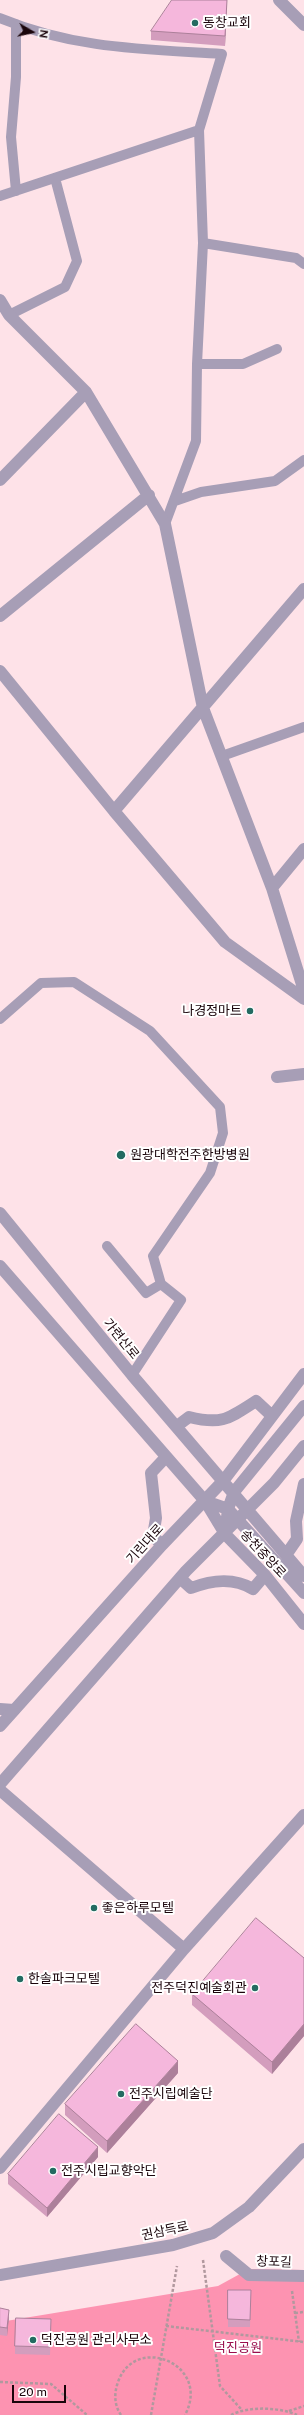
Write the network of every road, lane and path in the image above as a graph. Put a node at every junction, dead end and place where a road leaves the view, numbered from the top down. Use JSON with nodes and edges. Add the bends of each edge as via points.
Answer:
{"nodes":[{"id":1,"x":279,"y":0,"type":"edge"},
{"id":2,"x":0,"y":18,"type":"edge"},
{"id":3,"x":16,"y":24,"type":"junction"},
{"id":4,"x":304,"y":25,"type":"edge"},
{"id":5,"x":199,"y":130,"type":"junction"},
{"id":6,"x":55,"y":178,"type":"junction"},
{"id":7,"x":16,"y":191,"type":"junction"},
{"id":8,"x":0,"y":196,"type":"edge"},
{"id":9,"x":203,"y":243,"type":"junction"},
{"id":10,"x":304,"y":264,"type":"edge"},
{"id":11,"x":0,"y":300,"type":"edge"},
{"id":12,"x":9,"y":315,"type":"junction"},
{"id":13,"x":277,"y":350,"type":"dead end"},
{"id":14,"x":197,"y":364,"type":"junction"},
{"id":15,"x":86,"y":392,"type":"junction"},
{"id":16,"x":304,"y":460,"type":"edge"},
{"id":17,"x":0,"y":480,"type":"edge"},
{"id":18,"x":149,"y":495,"type":"junction"},
{"id":19,"x":175,"y":501,"type":"junction"},
{"id":20,"x":165,"y":524,"type":"junction"},
{"id":21,"x":304,"y":590,"type":"edge"},
{"id":22,"x":0,"y":616,"type":"edge"},
{"id":23,"x":0,"y":671,"type":"edge"},
{"id":24,"x":203,"y":708,"type":"junction"},
{"id":25,"x":304,"y":727,"type":"edge"},
{"id":26,"x":222,"y":756,"type":"junction"},
{"id":27,"x":114,"y":811,"type":"junction"},
{"id":28,"x":304,"y":849,"type":"edge"},
{"id":29,"x":272,"y":888,"type":"junction"},
{"id":30,"x":304,"y":991,"type":"edge"},
{"id":31,"x":304,"y":999,"type":"edge"},
{"id":32,"x":0,"y":1019,"type":"edge"},
{"id":33,"x":304,"y":1074,"type":"edge"},
{"id":34,"x":277,"y":1076,"type":"dead end"},
{"id":35,"x":0,"y":1213,"type":"edge"},
{"id":36,"x":107,"y":1246,"type":"dead end"},
{"id":37,"x":0,"y":1266,"type":"edge"},
{"id":38,"x":161,"y":1284,"type":"junction"},
{"id":39,"x":304,"y":1374,"type":"edge"},
{"id":40,"x":132,"y":1375,"type":"junction"},
{"id":41,"x":304,"y":1406,"type":"edge"},
{"id":42,"x":272,"y":1415,"type":"junction"},
{"id":43,"x":177,"y":1426,"type":"junction"},
{"id":44,"x":304,"y":1446,"type":"edge"},
{"id":45,"x":166,"y":1457,"type":"junction"},
{"id":46,"x":224,"y":1480,"type":"junction"},
{"id":47,"x":304,"y":1484,"type":"edge"},
{"id":48,"x":234,"y":1492,"type":"junction"},
{"id":49,"x":205,"y":1501,"type":"junction"},
{"id":50,"x":247,"y":1508,"type":"junction"},
{"id":51,"x":228,"y":1509,"type":"junction"},
{"id":52,"x":238,"y":1519,"type":"junction"},
{"id":53,"x":225,"y":1534,"type":"junction"},
{"id":54,"x":162,"y":1545,"type":"junction"},
{"id":55,"x":286,"y":1555,"type":"junction"},
{"id":56,"x":265,"y":1575,"type":"junction"},
{"id":57,"x":304,"y":1576,"type":"edge"},
{"id":58,"x":180,"y":1578,"type":"junction"},
{"id":59,"x":304,"y":1593,"type":"edge"},
{"id":60,"x":304,"y":1624,"type":"edge"},
{"id":61,"x":0,"y":1709,"type":"edge"},
{"id":62,"x":14,"y":1710,"type":"junction"},
{"id":63,"x":0,"y":1726,"type":"edge"},
{"id":64,"x":0,"y":1784,"type":"edge"},
{"id":65,"x":0,"y":1790,"type":"edge"},
{"id":66,"x":304,"y":1815,"type":"edge"},
{"id":67,"x":184,"y":1949,"type":"junction"},
{"id":68,"x":302,"y":2154,"type":"edge"},
{"id":69,"x":0,"y":2168,"type":"edge"},
{"id":70,"x":226,"y":2256,"type":"dead end"},
{"id":71,"x":203,"y":2260,"type":"dead end"},
{"id":72,"x":176,"y":2266,"type":"dead end"},
{"id":73,"x":0,"y":2275,"type":"edge"},
{"id":74,"x":304,"y":2276,"type":"edge"},
{"id":75,"x":290,"y":2277,"type":"junction"},
{"id":76,"x":304,"y":2312,"type":"edge"},
{"id":77,"x":295,"y":2313,"type":"junction"},
{"id":78,"x":166,"y":2326,"type":"junction"},
{"id":79,"x":212,"y":2331,"type":"junction"},
{"id":80,"x":299,"y":2342,"type":"junction"},
{"id":81,"x":304,"y":2342,"type":"edge"},
{"id":82,"x":161,"y":2358,"type":"junction"},
{"id":83,"x":0,"y":2382,"type":"edge"},
{"id":84,"x":304,"y":2406,"type":"edge"},
{"id":85,"x":242,"y":2410,"type":"junction"},
{"id":86,"x":288,"y":2411,"type":"junction"},
{"id":87,"x":87,"y":2415,"type":"edge"},
{"id":88,"x":121,"y":2415,"type":"edge"},
{"id":89,"x":151,"y":2415,"type":"edge"},
{"id":90,"x":185,"y":2415,"type":"edge"},
{"id":91,"x":231,"y":2415,"type":"edge"},
{"id":92,"x":297,"y":2415,"type":"edge"}],
"edges":[{"from":1,"to":4,"type":"street"},
{"from":2,"to":3,"type":"lane"},
{"from":3,"to":5,"type":"lane","via":[[62,39],[96,46],[222,54]]},
{"from":3,"to":7,"type":"lane","via":[[12,137]]},
{"from":5,"to":6,"type":"lane"},
{"from":5,"to":9,"type":"lane"},
{"from":6,"to":7,"type":"lane"},
{"from":6,"to":12,"type":"lane","via":[[77,261],[65,287]]},
{"from":7,"to":8,"type":"lane"},
{"from":9,"to":10,"type":"lane","via":[[296,258]]},
{"from":9,"to":14,"type":"lane"},
{"from":11,"to":12,"type":"street"},
{"from":12,"to":15,"type":"street"},
{"from":13,"to":14,"type":"lane","via":[[243,364]]},
{"from":14,"to":19,"type":"lane","via":[[196,441]]},
{"from":15,"to":17,"type":"street"},
{"from":15,"to":18,"type":"street"},
{"from":16,"to":19,"type":"lane","via":[[275,481],[201,492]]},
{"from":18,"to":20,"type":"street"},
{"from":18,"to":22,"type":"street"},
{"from":19,"to":20,"type":"lane"},
{"from":20,"to":24,"type":"street"},
{"from":21,"to":24,"type":"street"},
{"from":23,"to":27,"type":"street"},
{"from":24,"to":26,"type":"street"},
{"from":24,"to":27,"type":"street"},
{"from":25,"to":26,"type":"lane"},
{"from":26,"to":29,"type":"street"},
{"from":27,"to":31,"type":"street","via":[[225,942]]},
{"from":28,"to":29,"type":"street"},
{"from":29,"to":30,"type":"street"},
{"from":32,"to":38,"type":"lane","via":[[41,983],[74,982],[150,1031],[220,1107],[222,1133],[210,1173],[153,1256]]},
{"from":33,"to":34,"type":"street"},
{"from":35,"to":40,"type":"street","name":"가련산로"},
{"from":36,"to":38,"type":"lane","via":[[146,1292]]},
{"from":37,"to":45,"type":"street"},
{"from":38,"to":40,"type":"lane","via":[[181,1300]]},
{"from":39,"to":42,"type":"street","name":"기린대로"},
{"from":40,"to":43,"type":"street","name":"가련산로"},
{"from":41,"to":48,"type":"street"},
{"from":42,"to":43,"type":"street","via":[[256,1401],[224,1419],[212,1422],[189,1418]]},
{"from":42,"to":46,"type":"street","name":"기린대로"},
{"from":43,"to":46,"type":"street","name":"가련산로"},
{"from":44,"to":50,"type":"street","via":[[274,1483]]},
{"from":45,"to":49,"type":"street"},
{"from":45,"to":54,"type":"street","via":[[151,1473],[156,1518],[153,1536]]},
{"from":46,"to":48,"type":"street","name":"송천중앙로"},
{"from":46,"to":49,"type":"street","name":"기린대로"},
{"from":47,"to":55,"type":"street","via":[[296,1521],[297,1539]]},
{"from":48,"to":50,"type":"street","name":"송천중앙로"},
{"from":48,"to":51,"type":"street"},
{"from":49,"to":51,"type":"street"},
{"from":49,"to":53,"type":"street","name":"송천중앙로"},
{"from":49,"to":54,"type":"street","name":"기린대로"},
{"from":50,"to":52,"type":"street"},
{"from":50,"to":55,"type":"street","name":"송천중앙로"},
{"from":51,"to":52,"type":"street"},
{"from":51,"to":53,"type":"street"},
{"from":52,"to":53,"type":"street"},
{"from":52,"to":59,"type":"street"},
{"from":53,"to":56,"type":"street","name":"송천중앙로"},
{"from":53,"to":58,"type":"street"},
{"from":54,"to":62,"type":"street","name":"기린대로"},
{"from":55,"to":57,"type":"street","name":"송천중앙로"},
{"from":56,"to":58,"type":"street","via":[[253,1589],[229,1581],[210,1581],[192,1588]]},
{"from":56,"to":60,"type":"street","name":"송천중앙로"},
{"from":58,"to":64,"type":"street"},
{"from":61,"to":62,"type":"street"},
{"from":62,"to":63,"type":"street","name":"기린대로"},
{"from":65,"to":67,"type":"street"},
{"from":66,"to":67,"type":"street"},
{"from":67,"to":69,"type":"street"},
{"from":68,"to":73,"type":"street","name":"권삼득로","via":[[248,2207],[213,2233],[173,2245]]},
{"from":70,"to":75,"type":"street","name":"창포길","via":[[249,2275]]},
{"from":71,"to":79,"type":"path"},
{"from":72,"to":78,"type":"path"},
{"from":74,"to":75,"type":"street","name":"창포길"},
{"from":75,"to":77,"type":"path"},
{"from":76,"to":77,"type":"path"},
{"from":77,"to":80,"type":"path"},
{"from":78,"to":79,"type":"path"},
{"from":78,"to":82,"type":"path"},
{"from":79,"to":80,"type":"path"},
{"from":79,"to":85,"type":"path","via":[[220,2386]]},
{"from":80,"to":81,"type":"path"},
{"from":82,"to":88,"type":"path","via":[[149,2357],[137,2361],[127,2367],[119,2377],[115,2401]]},
{"from":82,"to":89,"type":"path"},
{"from":82,"to":90,"type":"path","via":[[173,2362],[183,2371],[189,2382],[191,2395]]},
{"from":83,"to":87,"type":"path","via":[[51,2384]]},
{"from":84,"to":86,"type":"path"},
{"from":85,"to":86,"type":"path"},
{"from":85,"to":91,"type":"path"},
{"from":86,"to":92,"type":"path"}]}
